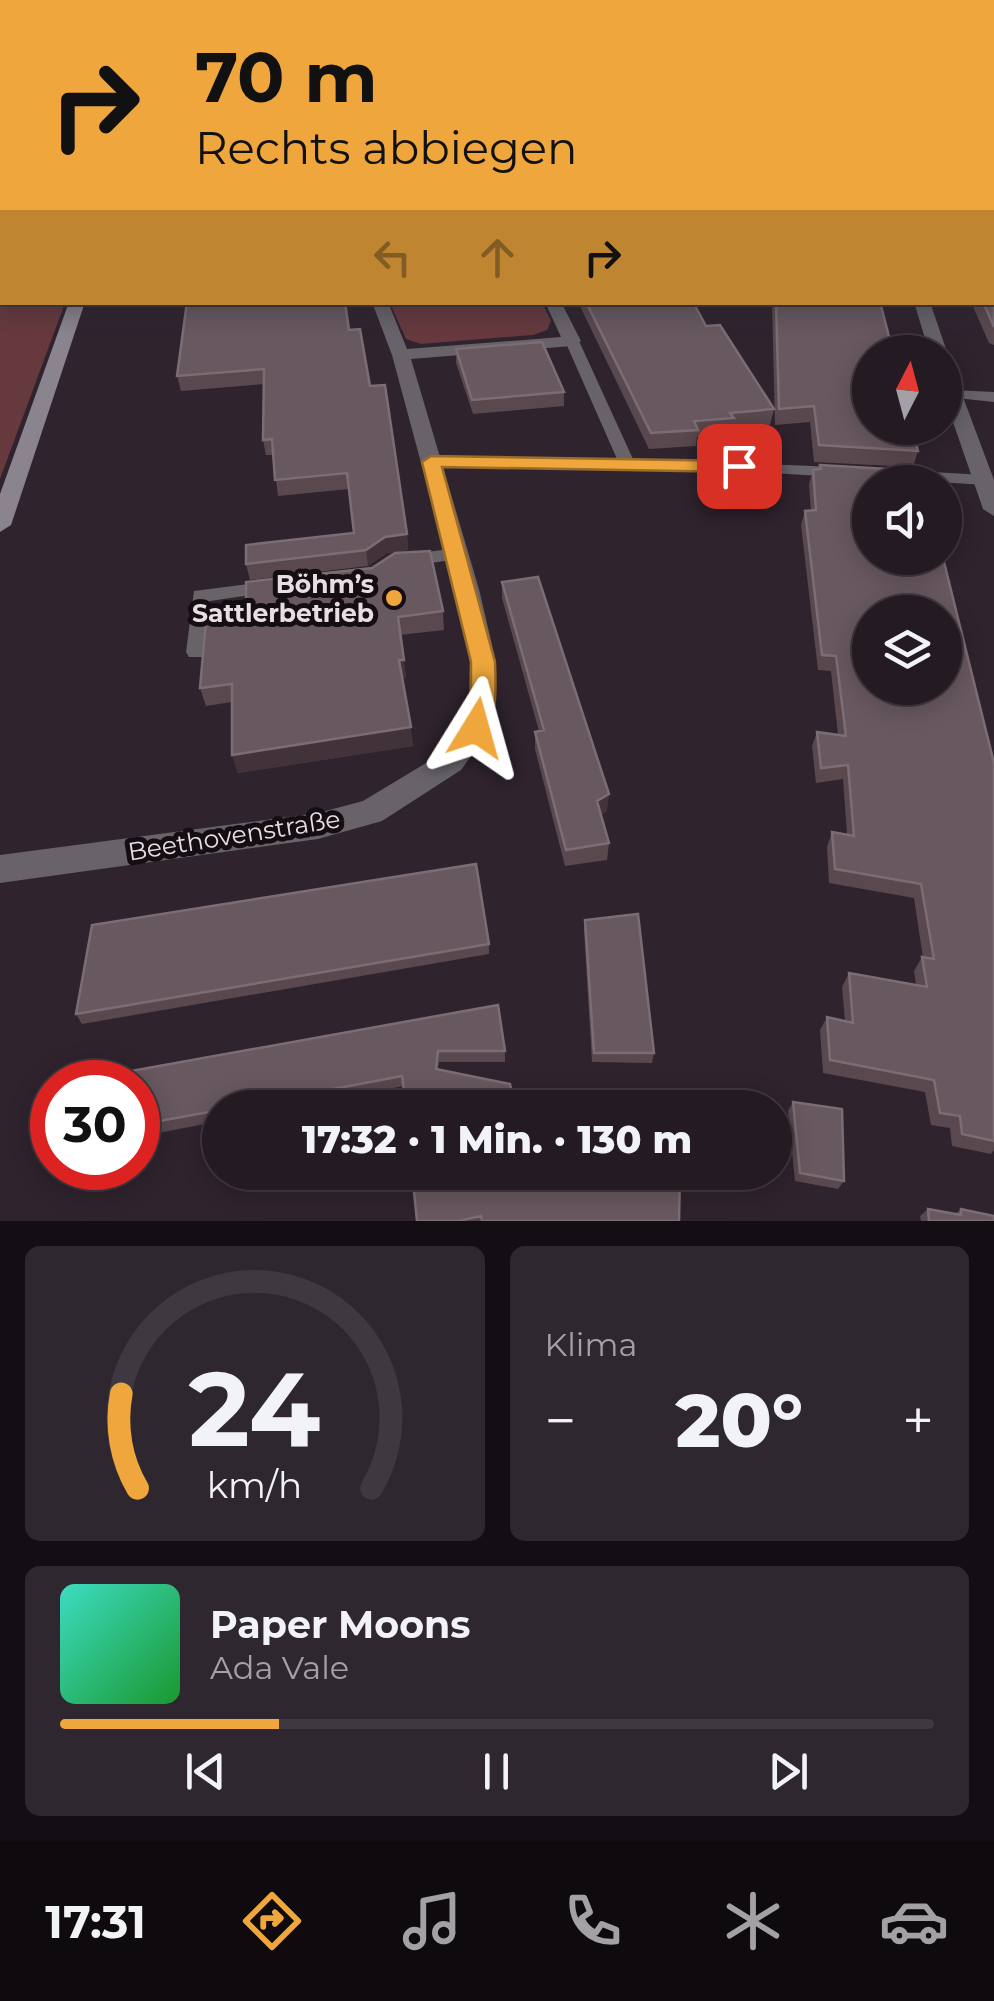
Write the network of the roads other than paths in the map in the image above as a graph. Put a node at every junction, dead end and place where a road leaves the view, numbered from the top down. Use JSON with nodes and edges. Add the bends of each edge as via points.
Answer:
{"nodes":[{"id":1,"x":76,"y":305,"type":"edge"},
{"id":2,"x":381,"y":305,"type":"edge"},
{"id":3,"x":554,"y":305,"type":"edge"},
{"id":4,"x":923,"y":305,"type":"edge"},
{"id":5,"x":933,"y":335,"type":"edge"},
{"id":6,"x":572,"y":341,"type":"junction"},
{"id":7,"x":401,"y":355,"type":"junction"},
{"id":8,"x":962,"y":388,"type":"edge"},
{"id":9,"x":994,"y":397,"type":"edge"},
{"id":10,"x":962,"y":421,"type":"edge"},
{"id":11,"x":431,"y":462,"type":"junction"},
{"id":12,"x":627,"y":464,"type":"junction"},
{"id":13,"x":852,"y":472,"type":"edge"},
{"id":14,"x":962,"y":479,"type":"edge"},
{"id":15,"x":984,"y":480,"type":"junction"},
{"id":16,"x":994,"y":509,"type":"edge"},
{"id":17,"x":0,"y":525,"type":"edge"},
{"id":18,"x":457,"y":554,"type":"junction"},
{"id":19,"x":382,"y":569,"type":"edge"},
{"id":20,"x":297,"y":584,"type":"edge"},
{"id":21,"x":196,"y":652,"type":"dead end"},
{"id":22,"x":0,"y":870,"type":"edge"}],
"edges":[{"from":1,"to":17,"type":"main road"},
{"from":2,"to":7,"type":"street","name":"Beethovenstraße"},
{"from":3,"to":6,"type":"street"},
{"from":4,"to":5,"type":"street"},
{"from":6,"to":7,"type":"street"},
{"from":6,"to":12,"type":"lane"},
{"from":7,"to":11,"type":"street","name":"Beethovenstraße"},
{"from":8,"to":9,"type":"lane"},
{"from":10,"to":15,"type":"street"},
{"from":11,"to":12,"type":"lane"},
{"from":11,"to":18,"type":"street","name":"Beethovenstraße"},
{"from":12,"to":13,"type":"lane"},
{"from":14,"to":15,"type":"lane"},
{"from":15,"to":16,"type":"street"},
{"from":18,"to":19,"type":"lane","via":[[389,562]]},
{"from":18,"to":22,"type":"street","name":"Beethovenstraße","via":[[483,662],[484,695],[476,728],[450,762],[426,779],[371,812],[318,826]]},
{"from":20,"to":21,"type":"lane","via":[[200,596]]}]}
